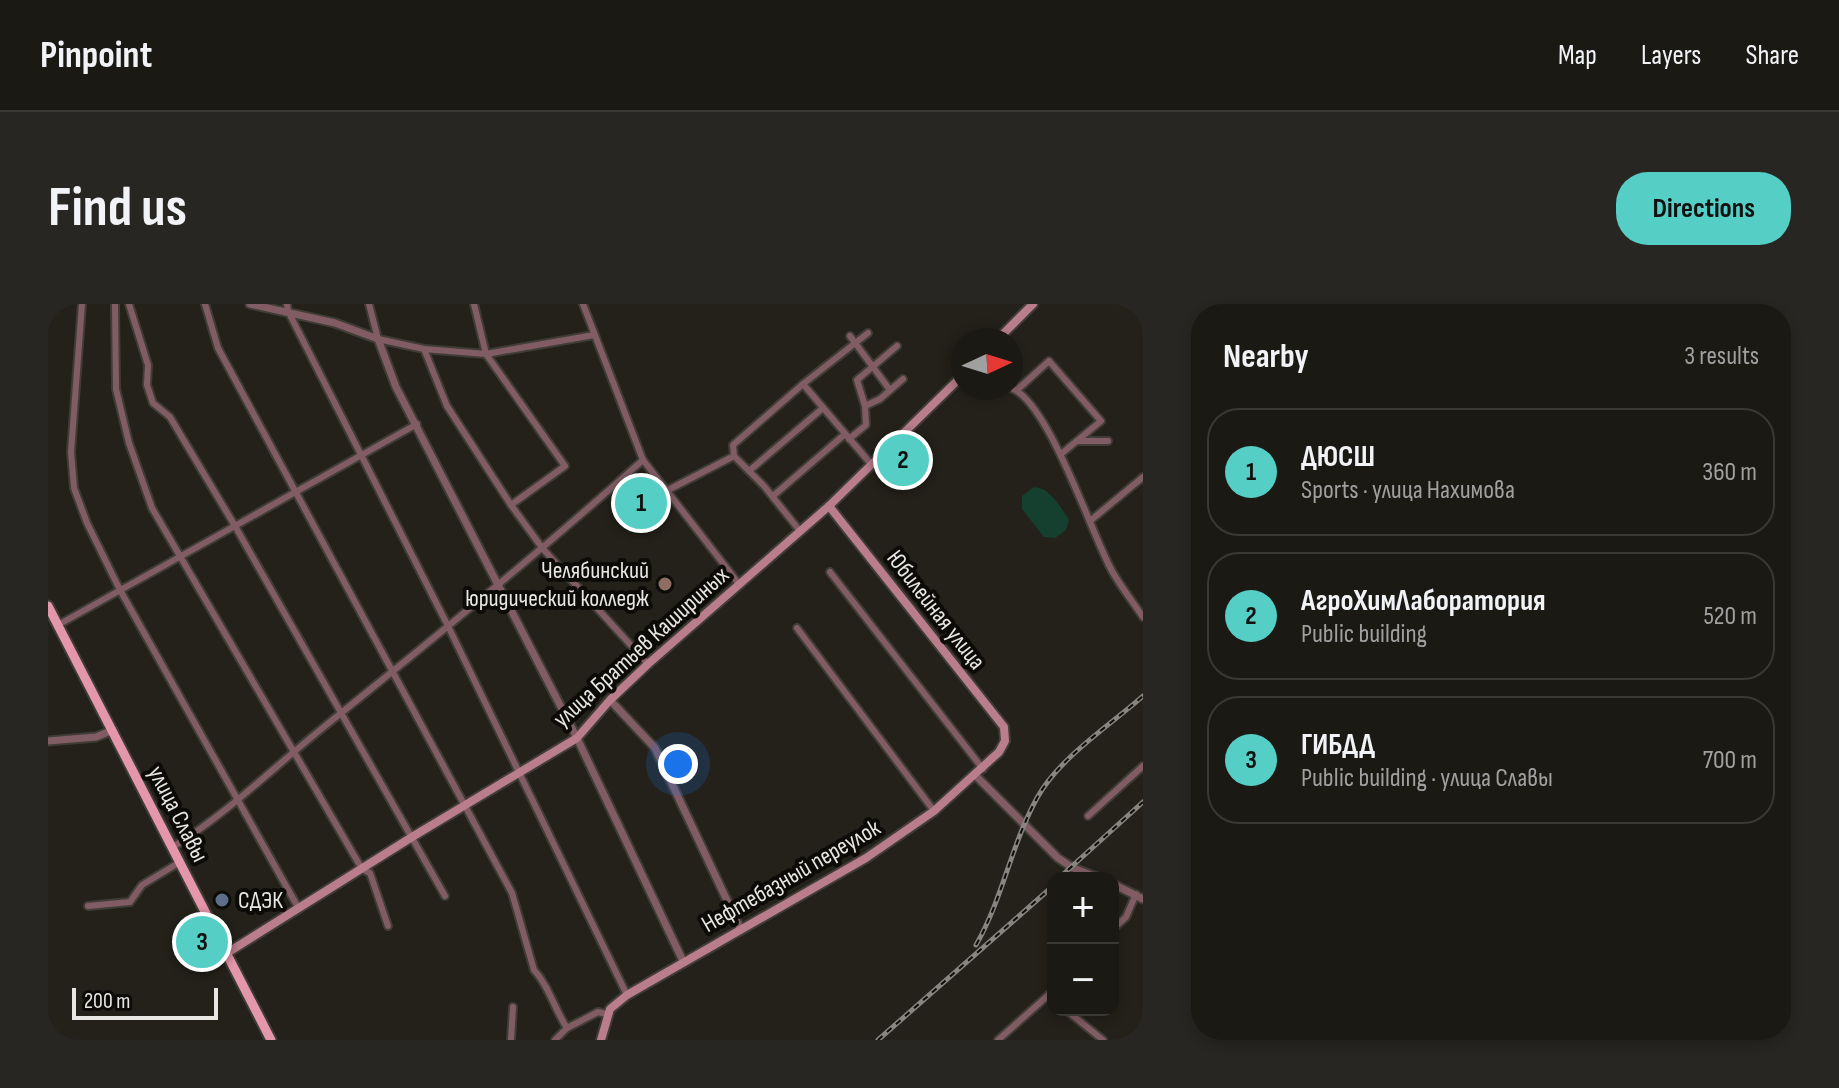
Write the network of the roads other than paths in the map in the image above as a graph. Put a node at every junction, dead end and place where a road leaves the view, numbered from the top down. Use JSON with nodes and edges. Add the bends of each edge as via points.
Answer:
{"nodes":[{"id":1,"x":82,"y":304,"type":"edge"},
{"id":2,"x":115,"y":304,"type":"edge"},
{"id":3,"x":129,"y":304,"type":"edge"},
{"id":4,"x":205,"y":304,"type":"edge"},
{"id":5,"x":250,"y":304,"type":"edge"},
{"id":6,"x":369,"y":304,"type":"edge"},
{"id":7,"x":474,"y":304,"type":"edge"},
{"id":8,"x":583,"y":304,"type":"edge"},
{"id":9,"x":1033,"y":304,"type":"edge"},
{"id":10,"x":287,"y":308,"type":"edge"},
{"id":11,"x":371,"y":319,"type":"junction"},
{"id":12,"x":1009,"y":328,"type":"edge"},
{"id":13,"x":356,"y":330,"type":"junction"},
{"id":14,"x":868,"y":333,"type":"dead end"},
{"id":15,"x":594,"y":335,"type":"junction"},
{"id":16,"x":850,"y":336,"type":"dead end"},
{"id":17,"x":378,"y":339,"type":"junction"},
{"id":18,"x":855,"y":343,"type":"junction"},
{"id":19,"x":897,"y":346,"type":"dead end"},
{"id":20,"x":424,"y":349,"type":"junction"},
{"id":21,"x":486,"y":354,"type":"junction"},
{"id":22,"x":873,"y":366,"type":"junction"},
{"id":23,"x":903,"y":379,"type":"dead end"},
{"id":24,"x":1023,"y":382,"type":"edge"},
{"id":25,"x":803,"y":384,"type":"junction"},
{"id":26,"x":951,"y":387,"type":"edge"},
{"id":27,"x":890,"y":390,"type":"junction"},
{"id":28,"x":1023,"y":399,"type":"edge"},
{"id":29,"x":865,"y":406,"type":"junction"},
{"id":30,"x":823,"y":408,"type":"junction"},
{"id":31,"x":417,"y":424,"type":"junction"},
{"id":32,"x":847,"y":437,"type":"junction"},
{"id":33,"x":1077,"y":441,"type":"junction"},
{"id":34,"x":1108,"y":441,"type":"dead end"},
{"id":35,"x":1061,"y":454,"type":"junction"},
{"id":36,"x":360,"y":455,"type":"junction"},
{"id":37,"x":734,"y":456,"type":"junction"},
{"id":38,"x":643,"y":460,"type":"junction"},
{"id":39,"x":871,"y":464,"type":"junction"},
{"id":40,"x":749,"y":471,"type":"junction"},
{"id":41,"x":1143,"y":477,"type":"edge"},
{"id":42,"x":666,"y":491,"type":"junction"},
{"id":43,"x":295,"y":492,"type":"junction"},
{"id":44,"x":773,"y":496,"type":"junction"},
{"id":45,"x":511,"y":505,"type":"junction"},
{"id":46,"x":829,"y":506,"type":"junction"},
{"id":47,"x":1090,"y":521,"type":"junction"},
{"id":48,"x":235,"y":526,"type":"junction"},
{"id":49,"x":800,"y":531,"type":"junction"},
{"id":50,"x":543,"y":549,"type":"junction"},
{"id":51,"x":181,"y":556,"type":"junction"},
{"id":52,"x":830,"y":572,"type":"dead end"},
{"id":53,"x":739,"y":584,"type":"junction"},
{"id":54,"x":497,"y":587,"type":"junction"},
{"id":55,"x":120,"y":590,"type":"junction"},
{"id":56,"x":48,"y":606,"type":"edge"},
{"id":57,"x":1143,"y":617,"type":"edge"},
{"id":58,"x":58,"y":625,"type":"junction"},
{"id":59,"x":448,"y":626,"type":"junction"},
{"id":60,"x":797,"y":628,"type":"dead end"},
{"id":61,"x":648,"y":664,"type":"junction"},
{"id":62,"x":393,"y":671,"type":"junction"},
{"id":63,"x":610,"y":700,"type":"junction"},
{"id":64,"x":341,"y":714,"type":"junction"},
{"id":65,"x":113,"y":730,"type":"junction"},
{"id":66,"x":577,"y":738,"type":"junction"},
{"id":67,"x":48,"y":741,"type":"edge"},
{"id":68,"x":1005,"y":741,"type":"joint"},
{"id":69,"x":292,"y":753,"type":"junction"},
{"id":70,"x":1143,"y":766,"type":"edge"},
{"id":71,"x":520,"y":771,"type":"junction"},
{"id":72,"x":979,"y":772,"type":"junction"},
{"id":73,"x":237,"y":802,"type":"junction"},
{"id":74,"x":465,"y":805,"type":"junction"},
{"id":75,"x":934,"y":811,"type":"junction"},
{"id":76,"x":1088,"y":816,"type":"dead end"},
{"id":77,"x":412,"y":837,"type":"junction"},
{"id":78,"x":173,"y":847,"type":"junction"},
{"id":79,"x":180,"y":862,"type":"junction"},
{"id":80,"x":362,"y":869,"type":"junction"},
{"id":81,"x":1083,"y":872,"type":"edge"},
{"id":82,"x":1119,"y":887,"type":"edge"},
{"id":83,"x":445,"y":896,"type":"dead end"},
{"id":84,"x":1140,"y":897,"type":"edge"},
{"id":85,"x":88,"y":906,"type":"dead end"},
{"id":86,"x":299,"y":909,"type":"junction"},
{"id":87,"x":1119,"y":923,"type":"edge"},
{"id":88,"x":388,"y":926,"type":"dead end"},
{"id":89,"x":741,"y":930,"type":"junction"},
{"id":90,"x":227,"y":953,"type":"junction"},
{"id":91,"x":683,"y":961,"type":"junction"},
{"id":92,"x":627,"y":995,"type":"junction"},
{"id":93,"x":1047,"y":999,"type":"edge"},
{"id":94,"x":513,"y":1007,"type":"dead end"},
{"id":95,"x":607,"y":1014,"type":"junction"},
{"id":96,"x":1073,"y":1016,"type":"edge"},
{"id":97,"x":567,"y":1028,"type":"junction"},
{"id":98,"x":1098,"y":1038,"type":"edge"},
{"id":99,"x":271,"y":1040,"type":"edge"},
{"id":100,"x":511,"y":1040,"type":"edge"},
{"id":101,"x":555,"y":1040,"type":"edge"},
{"id":102,"x":601,"y":1040,"type":"edge"},
{"id":103,"x":998,"y":1040,"type":"edge"}],
"edges":[{"from":1,"to":55,"type":"street","via":[[71,452],[74,488]]},
{"from":2,"to":51,"type":"street","via":[[116,389],[129,443],[152,508]]},
{"from":3,"to":48,"type":"street","via":[[148,365],[153,403],[170,417]]},
{"from":4,"to":43,"type":"street","via":[[218,348]]},
{"from":5,"to":10,"type":"street"},
{"from":6,"to":11,"type":"street"},
{"from":7,"to":21,"type":"street"},
{"from":8,"to":15,"type":"street"},
{"from":9,"to":12,"type":"main road"},
{"from":10,"to":13,"type":"street"},
{"from":10,"to":36,"type":"street"},
{"from":11,"to":13,"type":"street"},
{"from":11,"to":17,"type":"street"},
{"from":13,"to":17,"type":"street"},
{"from":14,"to":18,"type":"street"},
{"from":15,"to":21,"type":"street"},
{"from":15,"to":38,"type":"street"},
{"from":16,"to":18,"type":"street"},
{"from":17,"to":20,"type":"street"},
{"from":17,"to":31,"type":"street"},
{"from":18,"to":22,"type":"street"},
{"from":18,"to":25,"type":"street"},
{"from":19,"to":22,"type":"street"},
{"from":20,"to":21,"type":"street"},
{"from":20,"to":45,"type":"street","via":[[447,406]]},
{"from":21,"to":45,"type":"street","via":[[565,466]]},
{"from":22,"to":27,"type":"street"},
{"from":22,"to":29,"type":"street","via":[[857,380]]},
{"from":23,"to":27,"type":"street"},
{"from":24,"to":33,"type":"street","via":[[1049,361],[1101,421]]},
{"from":25,"to":30,"type":"street"},
{"from":25,"to":37,"type":"street","via":[[733,445]]},
{"from":26,"to":39,"type":"main road","name":"улица Братьев Кашириных"},
{"from":27,"to":29,"type":"street"},
{"from":28,"to":35,"type":"street"},
{"from":29,"to":32,"type":"street","via":[[866,425]]},
{"from":30,"to":32,"type":"street"},
{"from":30,"to":40,"type":"street"},
{"from":31,"to":36,"type":"street"},
{"from":31,"to":54,"type":"street"},
{"from":32,"to":39,"type":"street"},
{"from":32,"to":44,"type":"street"},
{"from":33,"to":34,"type":"street"},
{"from":33,"to":35,"type":"street"},
{"from":35,"to":47,"type":"street"},
{"from":36,"to":43,"type":"street"},
{"from":36,"to":59,"type":"street"},
{"from":37,"to":40,"type":"street"},
{"from":37,"to":42,"type":"street"},
{"from":38,"to":42,"type":"street"},
{"from":38,"to":50,"type":"street"},
{"from":39,"to":46,"type":"main road","name":"улица Братьев Кашириных"},
{"from":40,"to":44,"type":"street"},
{"from":41,"to":47,"type":"street"},
{"from":42,"to":53,"type":"street"},
{"from":43,"to":48,"type":"street"},
{"from":43,"to":62,"type":"street"},
{"from":44,"to":49,"type":"street"},
{"from":45,"to":50,"type":"street"},
{"from":46,"to":49,"type":"main road","name":"улица Братьев Кашириных"},
{"from":46,"to":68,"type":"main road","name":"Юбилейная улица","via":[[1004,727]]},
{"from":47,"to":57,"type":"street","via":[[1112,571]]},
{"from":48,"to":51,"type":"street"},
{"from":48,"to":64,"type":"street"},
{"from":49,"to":53,"type":"main road","name":"улица Братьев Кашириных"},
{"from":50,"to":54,"type":"street"},
{"from":50,"to":61,"type":"street"},
{"from":51,"to":55,"type":"street"},
{"from":51,"to":69,"type":"street"},
{"from":52,"to":72,"type":"street"},
{"from":53,"to":61,"type":"main road","name":"улица Братьев Кашириных"},
{"from":54,"to":59,"type":"street"},
{"from":54,"to":66,"type":"street"},
{"from":55,"to":58,"type":"street"},
{"from":55,"to":73,"type":"street"},
{"from":56,"to":58,"type":"main road","name":"улица Славы"},
{"from":58,"to":65,"type":"main road","name":"улица Славы"},
{"from":59,"to":62,"type":"street"},
{"from":59,"to":71,"type":"street"},
{"from":60,"to":75,"type":"street"},
{"from":61,"to":63,"type":"main road","name":"улица Братьев Кашириных"},
{"from":62,"to":64,"type":"street"},
{"from":62,"to":74,"type":"street"},
{"from":63,"to":66,"type":"main road","name":"улица Братьев Кашириных"},
{"from":63,"to":89,"type":"street","via":[[655,748]]},
{"from":64,"to":69,"type":"street"},
{"from":64,"to":77,"type":"street"},
{"from":65,"to":67,"type":"street","via":[[96,737]]},
{"from":65,"to":78,"type":"main road","name":"улица Славы"},
{"from":66,"to":71,"type":"main road","name":"улица Братьев Кашириных"},
{"from":66,"to":91,"type":"street"},
{"from":68,"to":72,"type":"main road","name":"Нефтебазный переулок"},
{"from":69,"to":73,"type":"street"},
{"from":69,"to":80,"type":"street"},
{"from":70,"to":76,"type":"street"},
{"from":71,"to":74,"type":"main road","name":"улица Братьев Кашириных"},
{"from":71,"to":92,"type":"street"},
{"from":72,"to":75,"type":"main road","name":"Нефтебазный переулок"},
{"from":72,"to":81,"type":"street","via":[[1058,858]]},
{"from":73,"to":78,"type":"street"},
{"from":73,"to":86,"type":"street"},
{"from":74,"to":77,"type":"main road","name":"улица Братьев Кашириных"},
{"from":74,"to":97,"type":"street","via":[[512,893],[534,970]]},
{"from":75,"to":89,"type":"main road","name":"Нефтебазный переулок","via":[[866,858]]},
{"from":77,"to":80,"type":"main road","name":"улица Братьев Кашириных"},
{"from":77,"to":83,"type":"street"},
{"from":78,"to":79,"type":"main road","name":"улица Славы"},
{"from":79,"to":85,"type":"street","via":[[142,885],[130,902]]},
{"from":79,"to":90,"type":"main road","name":"улица Славы"},
{"from":80,"to":86,"type":"main road","name":"улица Братьев Кашириных"},
{"from":80,"to":88,"type":"street","via":[[370,873]]},
{"from":82,"to":84,"type":"street"},
{"from":84,"to":87,"type":"street"},
{"from":86,"to":90,"type":"main road","name":"улица Братьев Кашириных"},
{"from":89,"to":91,"type":"main road","name":"Нефтебазный переулок"},
{"from":90,"to":99,"type":"main road","name":"улица Славы"},
{"from":91,"to":92,"type":"main road","name":"Нефтебазный переулок"},
{"from":92,"to":95,"type":"main road","name":"Нефтебазный переулок"},
{"from":93,"to":103,"type":"street"},
{"from":94,"to":100,"type":"street"},
{"from":95,"to":97,"type":"street","via":[[598,1012]]},
{"from":95,"to":102,"type":"main road"},
{"from":96,"to":98,"type":"street"},
{"from":97,"to":101,"type":"street"}]}
